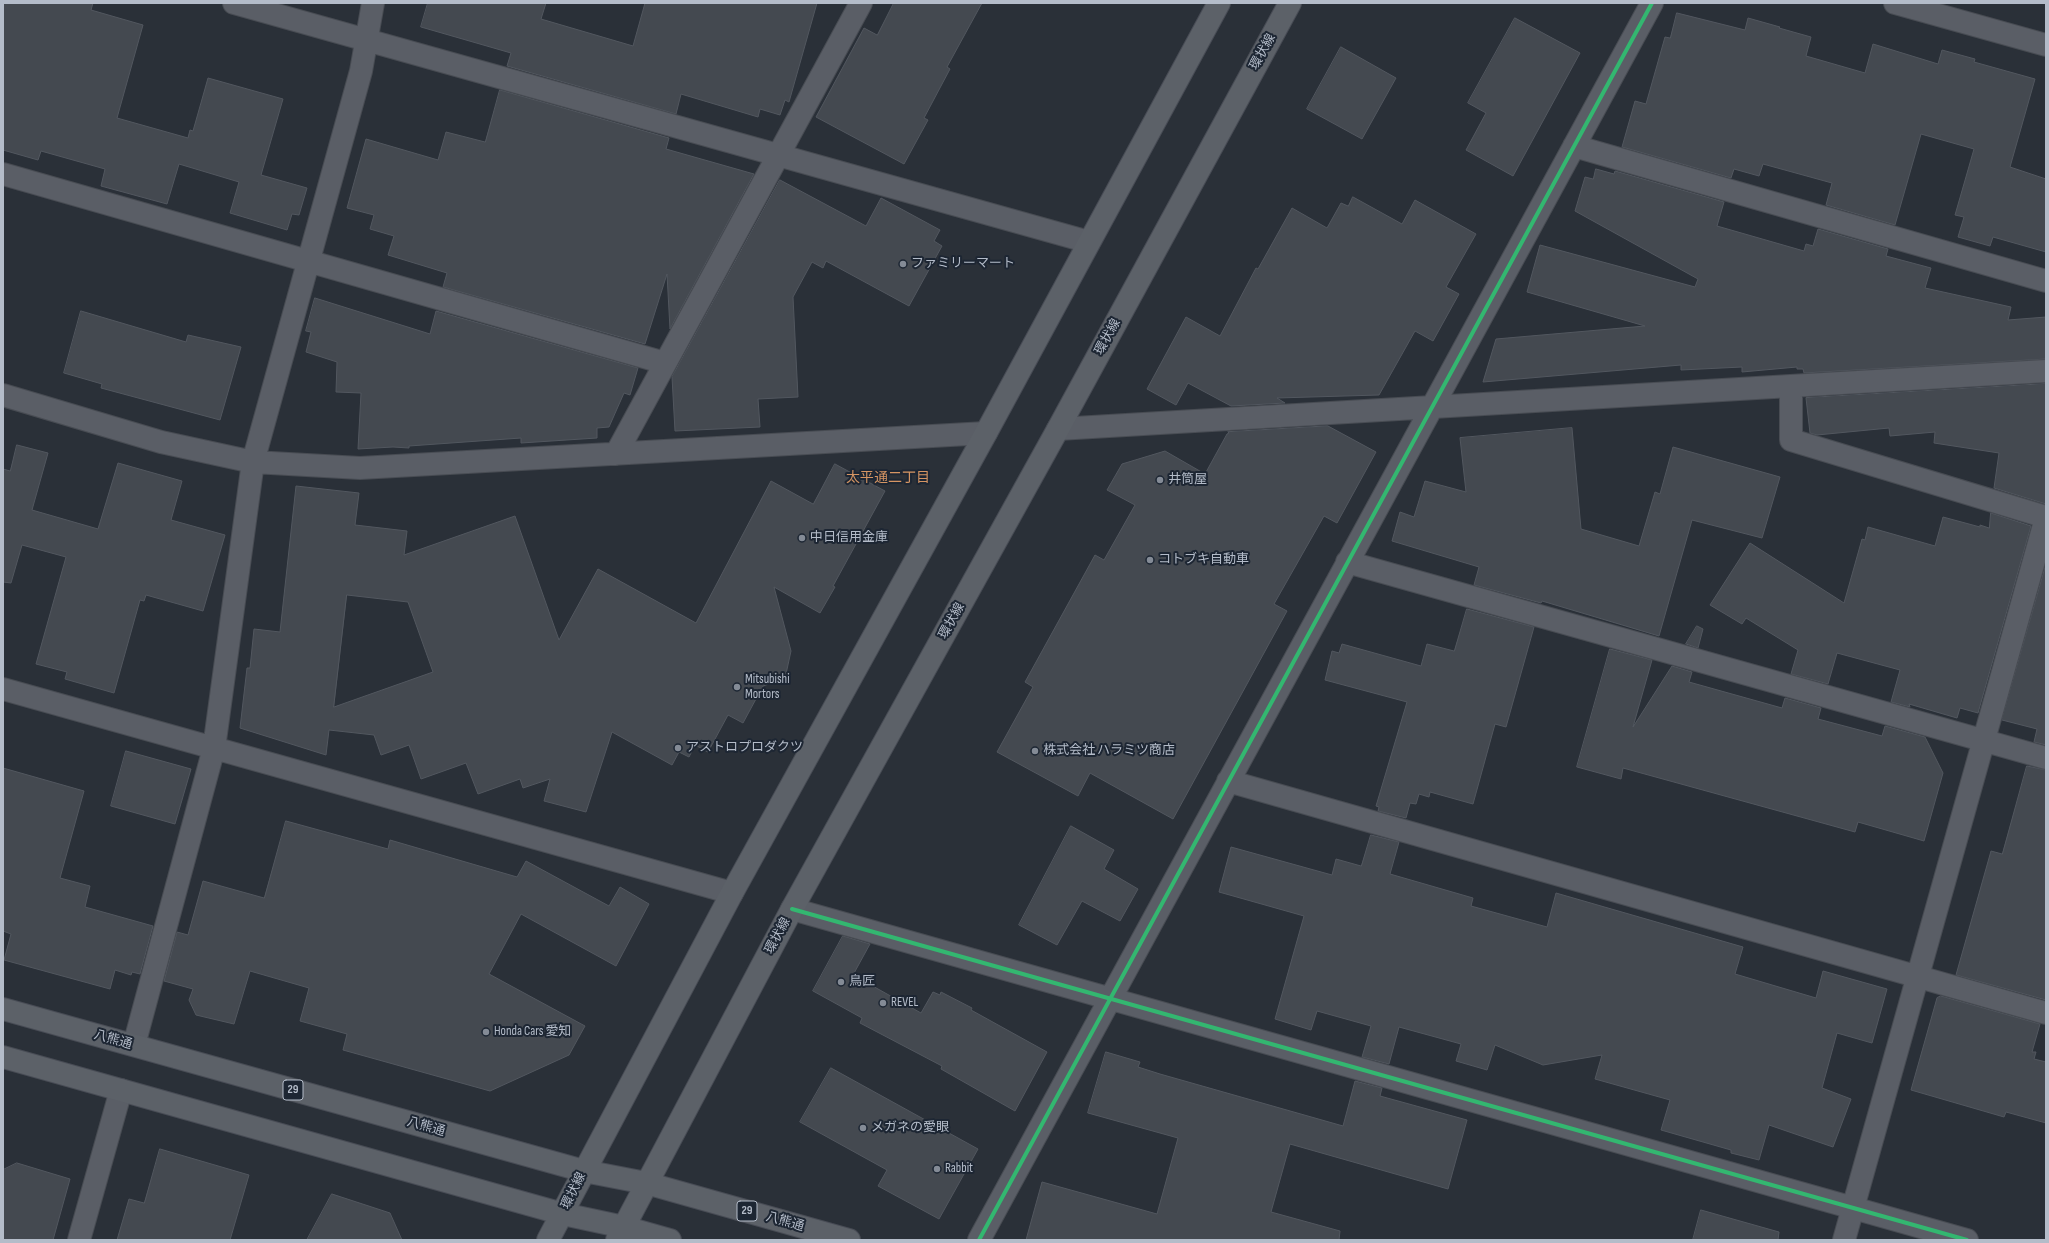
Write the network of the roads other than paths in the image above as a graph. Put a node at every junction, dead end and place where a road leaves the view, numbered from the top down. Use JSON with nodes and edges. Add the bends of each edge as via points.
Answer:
{"nodes":[{"id":1,"x":234,"y":3,"type":"edge"},
{"id":2,"x":373,"y":3,"type":"edge"},
{"id":3,"x":861,"y":3,"type":"edge"},
{"id":4,"x":1219,"y":3,"type":"edge"},
{"id":5,"x":1290,"y":3,"type":"edge"},
{"id":6,"x":1652,"y":3,"type":"edge"},
{"id":7,"x":1894,"y":3,"type":"edge"},
{"id":8,"x":367,"y":40,"type":"junction"},
{"id":9,"x":2046,"y":45,"type":"edge"},
{"id":10,"x":1574,"y":146,"type":"junction"},
{"id":11,"x":778,"y":155,"type":"junction"},
{"id":12,"x":3,"y":174,"type":"edge"},
{"id":13,"x":1089,"y":242,"type":"junction"},
{"id":14,"x":309,"y":260,"type":"junction"},
{"id":15,"x":2046,"y":281,"type":"edge"},
{"id":16,"x":665,"y":363,"type":"junction"},
{"id":17,"x":2046,"y":371,"type":"edge"},
{"id":18,"x":1791,"y":387,"type":"junction"},
{"id":19,"x":3,"y":395,"type":"edge"},
{"id":20,"x":1431,"y":407,"type":"junction"},
{"id":21,"x":1058,"y":429,"type":"junction"},
{"id":22,"x":986,"y":432,"type":"junction"},
{"id":23,"x":616,"y":454,"type":"junction"},
{"id":24,"x":253,"y":462,"type":"junction"},
{"id":25,"x":2046,"y":518,"type":"edge"},
{"id":26,"x":1347,"y":562,"type":"junction"},
{"id":27,"x":3,"y":689,"type":"edge"},
{"id":28,"x":1984,"y":741,"type":"junction"},
{"id":29,"x":214,"y":748,"type":"junction"},
{"id":30,"x":2046,"y":758,"type":"edge"},
{"id":31,"x":1228,"y":781,"type":"junction"},
{"id":32,"x":732,"y":893,"type":"junction"},
{"id":33,"x":792,"y":909,"type":"junction"},
{"id":34,"x":1918,"y":977,"type":"junction"},
{"id":35,"x":1110,"y":999,"type":"junction"},
{"id":36,"x":3,"y":1008,"type":"edge"},
{"id":37,"x":2046,"y":1013,"type":"edge"},
{"id":38,"x":134,"y":1045,"type":"junction"},
{"id":39,"x":3,"y":1057,"type":"edge"},
{"id":40,"x":121,"y":1090,"type":"junction"},
{"id":41,"x":584,"y":1171,"type":"junction"},
{"id":42,"x":646,"y":1183,"type":"junction"},
{"id":43,"x":1853,"y":1208,"type":"junction"},
{"id":44,"x":563,"y":1214,"type":"junction"},
{"id":45,"x":620,"y":1233,"type":"edge"},
{"id":46,"x":79,"y":1240,"type":"edge"},
{"id":47,"x":548,"y":1240,"type":"edge"},
{"id":48,"x":670,"y":1240,"type":"edge"},
{"id":49,"x":849,"y":1240,"type":"edge"},
{"id":50,"x":979,"y":1240,"type":"edge"},
{"id":51,"x":1844,"y":1240,"type":"edge"},
{"id":52,"x":1967,"y":1240,"type":"edge"}],
"edges":[{"from":1,"to":8,"type":"street"},
{"from":2,"to":8,"type":"street"},
{"from":3,"to":11,"type":"street"},
{"from":4,"to":13,"type":"main road","name":"環状線"},
{"from":5,"to":21,"type":"main road","name":"環状線"},
{"from":6,"to":10,"type":"street"},
{"from":7,"to":9,"type":"street"},
{"from":8,"to":11,"type":"street"},
{"from":8,"to":14,"type":"street","via":[[361,71]]},
{"from":10,"to":15,"type":"street"},
{"from":10,"to":20,"type":"street"},
{"from":11,"to":13,"type":"street"},
{"from":11,"to":16,"type":"street"},
{"from":12,"to":14,"type":"street"},
{"from":13,"to":22,"type":"main road","name":"環状線"},
{"from":14,"to":16,"type":"street"},
{"from":14,"to":24,"type":"street"},
{"from":16,"to":23,"type":"street"},
{"from":17,"to":18,"type":"street"},
{"from":18,"to":20,"type":"street"},
{"from":18,"to":25,"type":"street","via":[[1791,440]]},
{"from":19,"to":24,"type":"street","via":[[161,442]]},
{"from":20,"to":21,"type":"street"},
{"from":20,"to":26,"type":"street"},
{"from":21,"to":33,"type":"main road","name":"環状線"},
{"from":22,"to":23,"type":"street"},
{"from":22,"to":32,"type":"main road","name":"環状線"},
{"from":23,"to":24,"type":"street","via":[[360,468]]},
{"from":24,"to":29,"type":"street"},
{"from":25,"to":28,"type":"street"},
{"from":26,"to":28,"type":"street"},
{"from":26,"to":31,"type":"street"},
{"from":27,"to":29,"type":"street"},
{"from":28,"to":30,"type":"street"},
{"from":28,"to":34,"type":"street"},
{"from":29,"to":32,"type":"street"},
{"from":29,"to":38,"type":"street"},
{"from":31,"to":34,"type":"street"},
{"from":31,"to":35,"type":"street"},
{"from":32,"to":41,"type":"main road","name":"環状線"},
{"from":33,"to":35,"type":"street"},
{"from":33,"to":42,"type":"main road","name":"環状線"},
{"from":34,"to":37,"type":"street"},
{"from":34,"to":43,"type":"street"},
{"from":35,"to":43,"type":"street"},
{"from":35,"to":50,"type":"street"},
{"from":36,"to":38,"type":"main road","name":"八熊通","number":"29"},
{"from":38,"to":41,"type":"main road","name":"八熊通","number":"29"},
{"from":39,"to":40,"type":"main road"},
{"from":40,"to":44,"type":"main road"},
{"from":40,"to":46,"type":"street"},
{"from":41,"to":42,"type":"main road","name":"八熊通","number":"29"},
{"from":41,"to":44,"type":"main road","name":"環状線"},
{"from":42,"to":45,"type":"main road","name":"環状線"},
{"from":42,"to":49,"type":"main road","name":"八熊通","number":"29"},
{"from":43,"to":51,"type":"street"},
{"from":43,"to":52,"type":"street"},
{"from":44,"to":45,"type":"main road"},
{"from":44,"to":47,"type":"main road","name":"環状線"},
{"from":45,"to":48,"type":"main road"}]}
